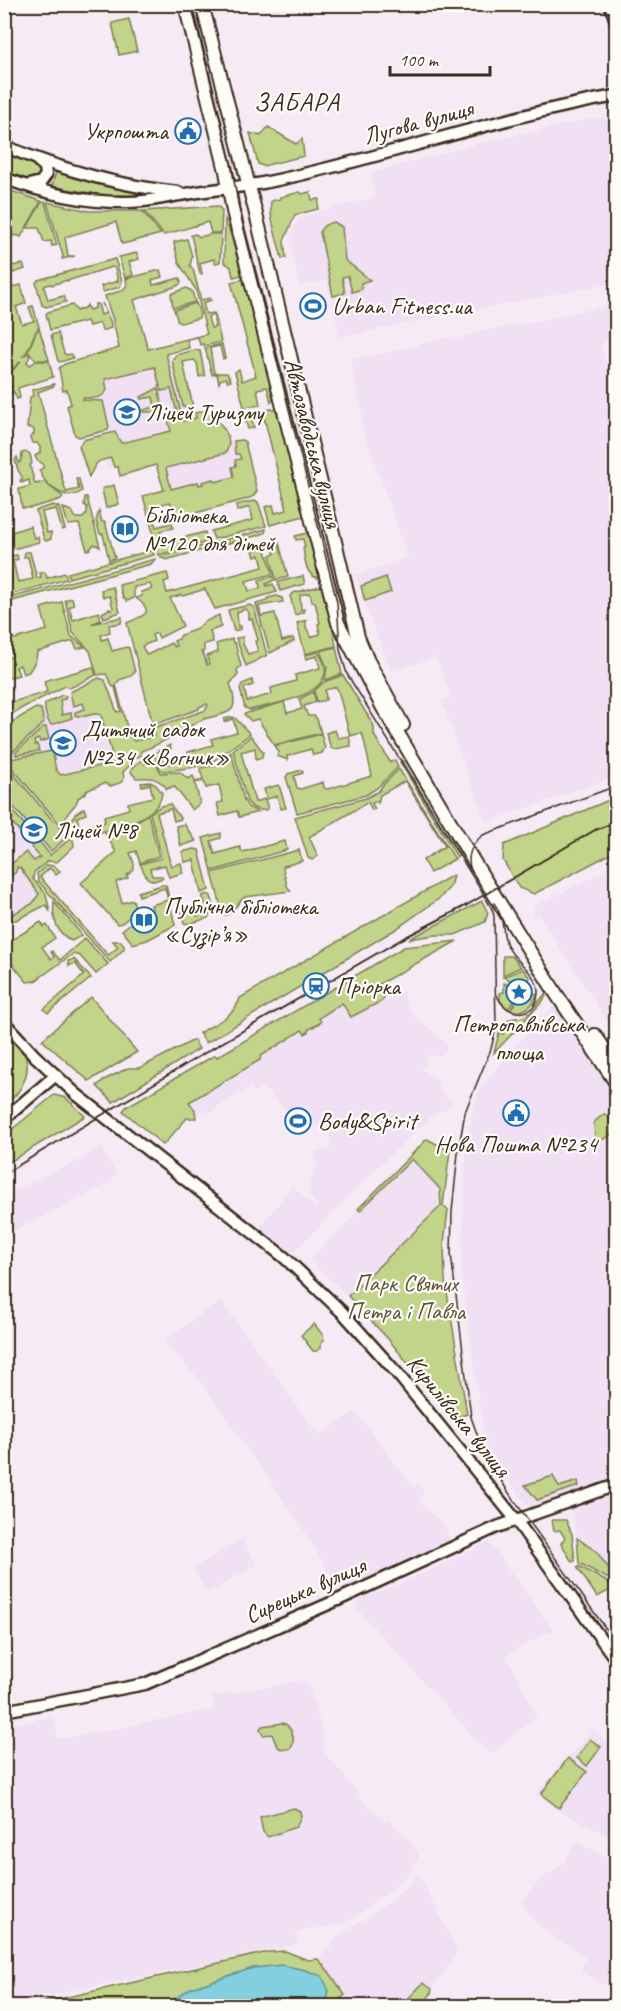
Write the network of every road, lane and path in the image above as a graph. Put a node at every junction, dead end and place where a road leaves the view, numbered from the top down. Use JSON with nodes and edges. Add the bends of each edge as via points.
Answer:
{"nodes":[{"id":1,"x":185,"y":4,"type":"edge"},
{"id":2,"x":202,"y":4,"type":"edge"},
{"id":3,"x":610,"y":4,"type":"edge"},
{"id":4,"x":616,"y":21,"type":"edge"},
{"id":5,"x":616,"y":96,"type":"edge"},
{"id":6,"x":4,"y":146,"type":"edge"},
{"id":7,"x":36,"y":159,"type":"junction"},
{"id":8,"x":4,"y":178,"type":"edge"},
{"id":9,"x":26,"y":185,"type":"junction"},
{"id":10,"x":248,"y":185,"type":"junction"},
{"id":11,"x":230,"y":188,"type":"junction"},
{"id":12,"x":189,"y":193,"type":"junction"},
{"id":13,"x":477,"y":859,"type":"junction"},
{"id":14,"x":4,"y":1022,"type":"edge"},
{"id":15,"x":616,"y":1066,"type":"edge"},
{"id":16,"x":56,"y":1075,"type":"junction"},
{"id":17,"x":616,"y":1083,"type":"edge"},
{"id":18,"x":4,"y":1119,"type":"edge"},
{"id":19,"x":616,"y":1485,"type":"edge"},
{"id":20,"x":516,"y":1520,"type":"junction"},
{"id":21,"x":616,"y":1660,"type":"edge"},
{"id":22,"x":4,"y":1711,"type":"edge"}],
"edges":[{"from":1,"to":11,"type":"main road","name":"Автозаводська вулиця"},
{"from":2,"to":10,"type":"main road","name":"Автозаводська вулиця"},
{"from":3,"to":4,"type":"main road"},
{"from":5,"to":10,"type":"main road","name":"Лугова вулиця"},
{"from":6,"to":7,"type":"main road"},
{"from":7,"to":9,"type":"main road","via":[[45,167],[46,175],[41,182]]},
{"from":7,"to":12,"type":"main road","via":[[123,184]]},
{"from":8,"to":9,"type":"main road"},
{"from":9,"to":12,"type":"main road","via":[[74,197],[118,202],[150,201]]},
{"from":10,"to":11,"type":"main road","name":"Лугова вулиця"},
{"from":10,"to":13,"type":"main road","name":"Автозаводська вулиця","via":[[358,637]]},
{"from":11,"to":12,"type":"main road","name":"Лугова вулиця"},
{"from":11,"to":13,"type":"main road","name":"Автозаводська вулиця","via":[[336,616],[383,708]]},
{"from":13,"to":15,"type":"main road","via":[[560,988]]},
{"from":13,"to":17,"type":"main road","via":[[555,992]]},
{"from":14,"to":16,"type":"main road","name":"Кирилівська вулиця"},
{"from":16,"to":18,"type":"main road"},
{"from":16,"to":20,"type":"main road","name":"Кирилівська вулиця","via":[[127,1136],[284,1257],[343,1313]]},
{"from":19,"to":20,"type":"main road","name":"Сирецька вулиця"},
{"from":20,"to":21,"type":"main road","name":"Кирилівська вулиця"},
{"from":20,"to":22,"type":"main road","name":"Сирецька вулиця","via":[[145,1684]]}]}
